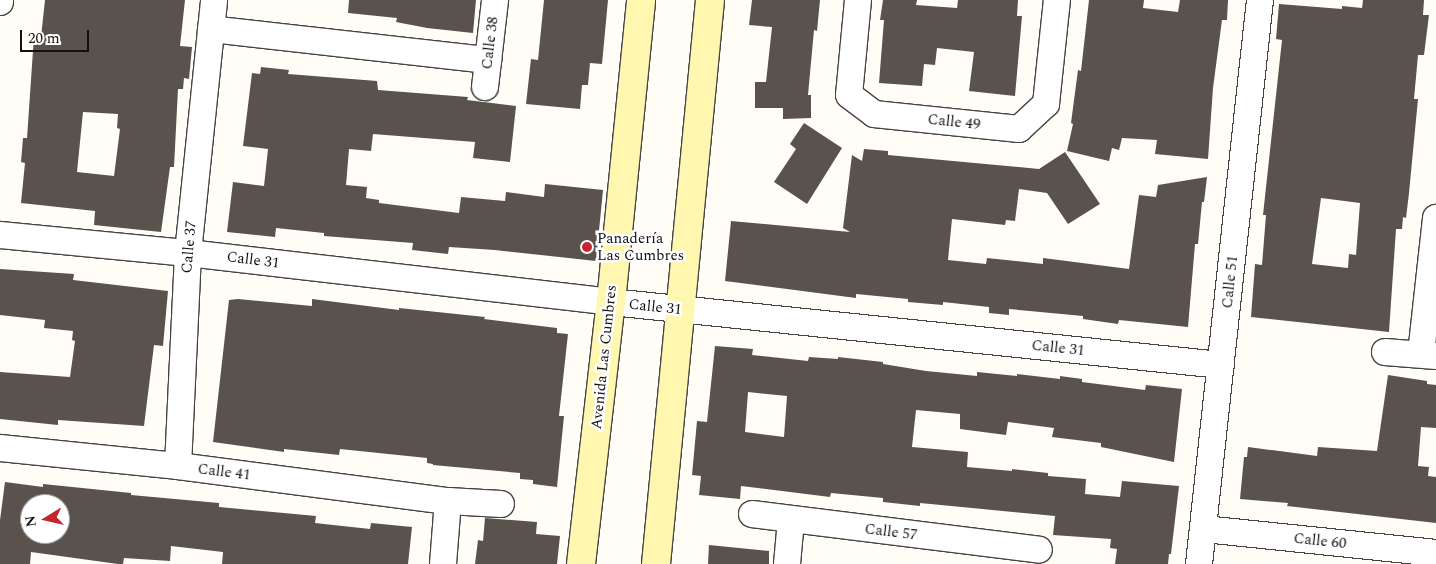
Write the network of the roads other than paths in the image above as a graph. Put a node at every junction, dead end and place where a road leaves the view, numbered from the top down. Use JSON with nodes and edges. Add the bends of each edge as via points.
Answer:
{"nodes":[{"id":1,"x":214,"y":0,"type":"edge"},
{"id":2,"x":495,"y":0,"type":"edge"},
{"id":3,"x":641,"y":0,"type":"edge"},
{"id":4,"x":710,"y":0,"type":"edge"},
{"id":5,"x":858,"y":0,"type":"edge"},
{"id":6,"x":1057,"y":0,"type":"edge"},
{"id":7,"x":1260,"y":0,"type":"edge"},
{"id":8,"x":211,"y":29,"type":"junction"},
{"id":9,"x":488,"y":60,"type":"junction"},
{"id":10,"x":484,"y":87,"type":"dead end"},
{"id":11,"x":1436,"y":218,"type":"edge"},
{"id":12,"x":0,"y":235,"type":"edge"},
{"id":13,"x":188,"y":253,"type":"junction"},
{"id":14,"x":610,"y":302,"type":"junction"},
{"id":15,"x":681,"y":309,"type":"junction"},
{"id":16,"x":1385,"y":352,"type":"dead end"},
{"id":17,"x":1428,"y":355,"type":"edge"},
{"id":18,"x":1221,"y":365,"type":"junction"},
{"id":19,"x":0,"y":448,"type":"edge"},
{"id":20,"x":178,"y":466,"type":"junction"},
{"id":21,"x":448,"y":501,"type":"junction"},
{"id":22,"x":501,"y":504,"type":"dead end"},
{"id":23,"x":752,"y":514,"type":"dead end"},
{"id":24,"x":791,"y":520,"type":"junction"},
{"id":25,"x":1204,"y":529,"type":"junction"},
{"id":26,"x":1038,"y":550,"type":"dead end"},
{"id":27,"x":1436,"y":553,"type":"edge"},
{"id":28,"x":989,"y":554,"type":"edge"},
{"id":29,"x":1404,"y":557,"type":"edge"},
{"id":30,"x":443,"y":564,"type":"edge"},
{"id":31,"x":580,"y":564,"type":"edge"},
{"id":32,"x":656,"y":564,"type":"edge"},
{"id":33,"x":788,"y":564,"type":"edge"},
{"id":34,"x":1199,"y":564,"type":"edge"}],
"edges":[{"from":1,"to":8,"type":"street","name":"Calle 37"},
{"from":2,"to":9,"type":"street","name":"Calle 38"},
{"from":3,"to":14,"type":"street","name":"Avenida Las Cumbres"},
{"from":4,"to":15,"type":"street"},
{"from":5,"to":6,"type":"street","name":"Calle 49","via":[[849,95],[874,114],[1020,129],[1046,104]]},
{"from":7,"to":18,"type":"street","name":"Calle 51"},
{"from":8,"to":9,"type":"street"},
{"from":8,"to":13,"type":"street","name":"Calle 37"},
{"from":9,"to":10,"type":"street","name":"Calle 38"},
{"from":11,"to":17,"type":"street"},
{"from":12,"to":13,"type":"street","name":"Calle 31"},
{"from":13,"to":14,"type":"street","name":"Calle 31"},
{"from":13,"to":20,"type":"street","name":"Calle 37"},
{"from":14,"to":15,"type":"street","name":"Calle 31"},
{"from":14,"to":31,"type":"street","name":"Avenida Las Cumbres"},
{"from":15,"to":18,"type":"street","name":"Calle 31"},
{"from":15,"to":32,"type":"street"},
{"from":16,"to":17,"type":"street"},
{"from":18,"to":25,"type":"street","name":"Calle 51"},
{"from":19,"to":20,"type":"street","name":"Calle 41"},
{"from":20,"to":21,"type":"street","name":"Calle 41"},
{"from":21,"to":22,"type":"street","name":"Calle 41"},
{"from":21,"to":30,"type":"street"},
{"from":23,"to":24,"type":"street","name":"Calle 57"},
{"from":24,"to":28,"type":"street","name":"Calle 57"},
{"from":24,"to":33,"type":"street"},
{"from":25,"to":29,"type":"street","name":"Calle 60"},
{"from":25,"to":34,"type":"street","name":"Calle 51"},
{"from":26,"to":28,"type":"street","name":"Calle 57"},
{"from":27,"to":29,"type":"street","name":"Calle 60"}]}
